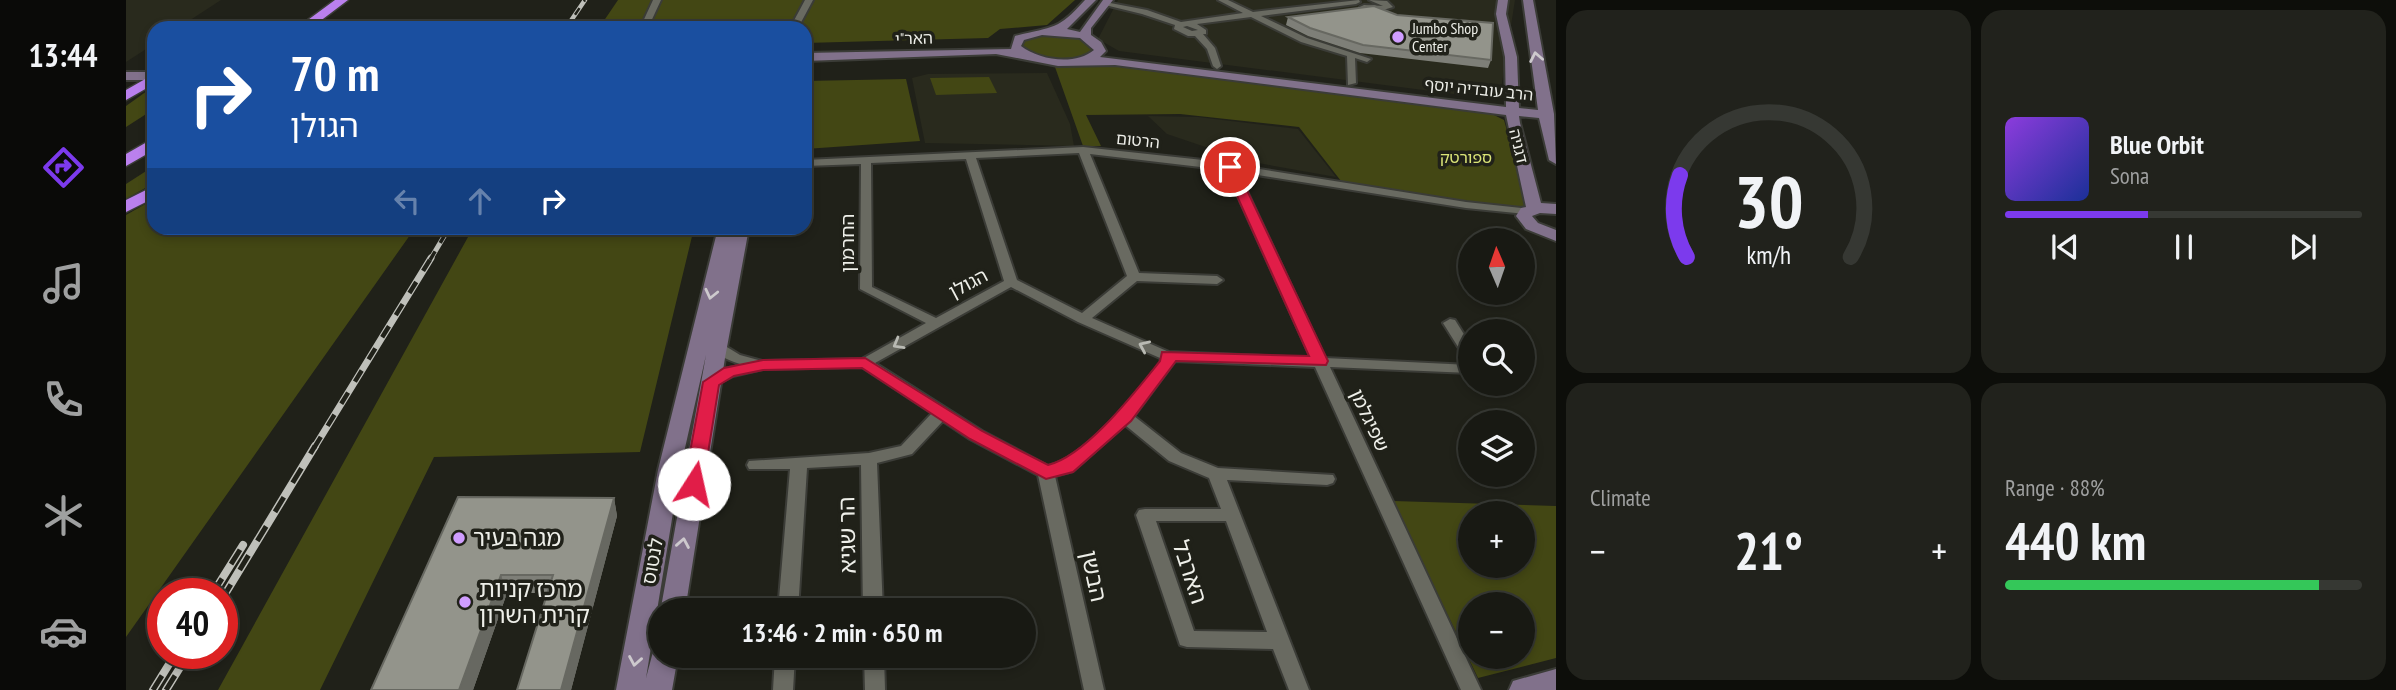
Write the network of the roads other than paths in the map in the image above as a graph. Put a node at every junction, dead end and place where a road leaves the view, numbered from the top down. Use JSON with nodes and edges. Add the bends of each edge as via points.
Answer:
{"nodes":[{"id":1,"x":657,"y":0,"type":"edge"},
{"id":2,"x":808,"y":0,"type":"edge"},
{"id":3,"x":1091,"y":0,"type":"edge"},
{"id":4,"x":1222,"y":0,"type":"edge"},
{"id":5,"x":1503,"y":0,"type":"edge"},
{"id":6,"x":1528,"y":0,"type":"edge"},
{"id":7,"x":1358,"y":1,"type":"edge"},
{"id":8,"x":1106,"y":2,"type":"edge"},
{"id":9,"x":346,"y":4,"type":"edge"},
{"id":10,"x":1371,"y":4,"type":"edge"},
{"id":11,"x":1395,"y":14,"type":"edge"},
{"id":12,"x":1254,"y":16,"type":"junction"},
{"id":13,"x":316,"y":21,"type":"edge"},
{"id":14,"x":329,"y":21,"type":"edge"},
{"id":15,"x":647,"y":21,"type":"edge"},
{"id":16,"x":797,"y":21,"type":"edge"},
{"id":17,"x":1266,"y":22,"type":"junction"},
{"id":18,"x":1182,"y":24,"type":"junction"},
{"id":19,"x":1053,"y":32,"type":"junction"},
{"id":20,"x":1200,"y":33,"type":"junction"},
{"id":21,"x":1085,"y":37,"type":"junction"},
{"id":22,"x":1015,"y":42,"type":"junction"},
{"id":23,"x":1100,"y":48,"type":"junction"},
{"id":24,"x":1023,"y":54,"type":"junction"},
{"id":25,"x":812,"y":55,"type":"edge"},
{"id":26,"x":812,"y":55,"type":"edge"},
{"id":27,"x":1351,"y":55,"type":"junction"},
{"id":28,"x":1367,"y":59,"type":"dead end"},
{"id":29,"x":1084,"y":60,"type":"junction"},
{"id":30,"x":1217,"y":66,"type":"junction"},
{"id":31,"x":147,"y":71,"type":"edge"},
{"id":32,"x":126,"y":73,"type":"edge"},
{"id":33,"x":147,"y":76,"type":"edge"},
{"id":34,"x":147,"y":82,"type":"edge"},
{"id":35,"x":1350,"y":83,"type":"junction"},
{"id":36,"x":1512,"y":87,"type":"junction"},
{"id":37,"x":127,"y":95,"type":"edge"},
{"id":38,"x":1461,"y":97,"type":"junction"},
{"id":39,"x":1512,"y":113,"type":"junction"},
{"id":40,"x":1553,"y":116,"type":"edge"},
{"id":41,"x":147,"y":132,"type":"edge"},
{"id":42,"x":126,"y":145,"type":"edge"},
{"id":43,"x":147,"y":148,"type":"edge"},
{"id":44,"x":1083,"y":150,"type":"junction"},
{"id":45,"x":970,"y":155,"type":"junction"},
{"id":46,"x":1556,"y":160,"type":"edge"},
{"id":47,"x":126,"y":161,"type":"edge"},
{"id":48,"x":866,"y":161,"type":"junction"},
{"id":49,"x":812,"y":163,"type":"edge"},
{"id":50,"x":1230,"y":167,"type":"junction"},
{"id":51,"x":147,"y":195,"type":"edge"},
{"id":52,"x":126,"y":207,"type":"edge"},
{"id":53,"x":1556,"y":209,"type":"edge"},
{"id":54,"x":1531,"y":217,"type":"junction"},
{"id":55,"x":724,"y":235,"type":"edge"},
{"id":56,"x":740,"y":235,"type":"edge"},
{"id":57,"x":1556,"y":236,"type":"edge"},
{"id":58,"x":1556,"y":252,"type":"edge"},
{"id":59,"x":1134,"y":277,"type":"junction"},
{"id":60,"x":1217,"y":280,"type":"dead end"},
{"id":61,"x":1011,"y":282,"type":"junction"},
{"id":62,"x":1083,"y":318,"type":"junction"},
{"id":63,"x":936,"y":323,"type":"junction"},
{"id":64,"x":1450,"y":323,"type":"dead end"},
{"id":65,"x":1458,"y":336,"type":"edge"},
{"id":66,"x":717,"y":347,"type":"junction"},
{"id":67,"x":1167,"y":356,"type":"junction"},
{"id":68,"x":1320,"y":361,"type":"junction"},
{"id":69,"x":865,"y":363,"type":"junction"},
{"id":70,"x":763,"y":365,"type":"junction"},
{"id":71,"x":1458,"y":368,"type":"edge"},
{"id":72,"x":711,"y":382,"type":"junction"},
{"id":73,"x":942,"y":412,"type":"junction"},
{"id":74,"x":1125,"y":417,"type":"junction"},
{"id":75,"x":869,"y":459,"type":"junction"},
{"id":76,"x":799,"y":463,"type":"junction"},
{"id":77,"x":755,"y":465,"type":"dead end"},
{"id":78,"x":1046,"y":472,"type":"junction"},
{"id":79,"x":1216,"y":474,"type":"junction"},
{"id":80,"x":1327,"y":479,"type":"dead end"},
{"id":81,"x":1231,"y":515,"type":"junction"},
{"id":82,"x":674,"y":598,"type":"edge"},
{"id":83,"x":789,"y":598,"type":"edge"},
{"id":84,"x":873,"y":598,"type":"edge"},
{"id":85,"x":1279,"y":641,"type":"junction"},
{"id":86,"x":662,"y":668,"type":"edge"},
{"id":87,"x":784,"y":668,"type":"edge"},
{"id":88,"x":874,"y":668,"type":"edge"},
{"id":89,"x":1556,"y":681,"type":"edge"},
{"id":90,"x":630,"y":690,"type":"edge"},
{"id":91,"x":658,"y":690,"type":"edge"},
{"id":92,"x":783,"y":690,"type":"edge"},
{"id":93,"x":875,"y":690,"type":"edge"},
{"id":94,"x":1094,"y":690,"type":"edge"},
{"id":95,"x":1299,"y":690,"type":"edge"},
{"id":96,"x":1471,"y":690,"type":"edge"},
{"id":97,"x":1522,"y":690,"type":"edge"}],
"edges":[{"from":1,"to":15,"type":"street"},
{"from":2,"to":16,"type":"street"},
{"from":3,"to":19,"type":"main road","via":[[1069,24]]},
{"from":4,"to":12,"type":"street"},
{"from":5,"to":36,"type":"main road","name":"דגניה"},
{"from":40,"to":6,"type":"main road","one_way":true,"via":[[1543,92]]},
{"from":7,"to":10,"type":"street"},
{"from":7,"to":12,"type":"street"},
{"from":8,"to":18,"type":"street"},
{"from":8,"to":21,"type":"main road","via":[[1086,28]]},
{"from":9,"to":13,"type":"highway"},
{"from":9,"to":14,"type":"highway"},
{"from":10,"to":11,"type":"street"},
{"from":10,"to":17,"type":"street"},
{"from":12,"to":17,"type":"street"},
{"from":12,"to":18,"type":"street"},
{"from":17,"to":20,"type":"street"},
{"from":17,"to":27,"type":"street"},
{"from":18,"to":20,"type":"street","via":[[1177,26],[1180,30]]},
{"from":19,"to":21,"type":"main road"},
{"from":19,"to":22,"type":"main road","name":"האר\"י","via":[[1026,35]]},
{"from":20,"to":30,"type":"street"},
{"from":21,"to":23,"type":"main road"},
{"from":22,"to":24,"type":"main road"},
{"from":22,"to":25,"type":"main road","name":"האר\"י"},
{"from":23,"to":29,"type":"main road","via":[[1097,55]]},
{"from":23,"to":30,"type":"main road","name":"הרב עובדיה יוסף"},
{"from":24,"to":26,"type":"main road","name":"האר\"י"},
{"from":24,"to":29,"type":"main road","name":"האר\"י","via":[[1052,61]]},
{"from":27,"to":28,"type":"street"},
{"from":27,"to":35,"type":"street"},
{"from":29,"to":39,"type":"main road","name":"הרב עובדיה יוסף"},
{"from":30,"to":35,"type":"main road","name":"הרב עובדיה יוסף"},
{"from":31,"to":32,"type":"main road"},
{"from":32,"to":33,"type":"main road"},
{"from":32,"to":37,"type":"highway","via":[[135,82]]},
{"from":34,"to":37,"type":"highway"},
{"from":35,"to":38,"type":"main road","name":"הרב עובדיה יוסף"},
{"from":36,"to":38,"type":"main road","via":[[1498,95]]},
{"from":36,"to":39,"type":"main road","name":"דגניה"},
{"from":38,"to":39,"type":"main road","name":"הרב עובדיה יוסף"},
{"from":39,"to":40,"type":"main road","name":"הרב עובדיה יוסף"},
{"from":39,"to":54,"type":"main road","name":"דגניה"},
{"from":40,"to":46,"type":"main road","name":"דגניה"},
{"from":41,"to":42,"type":"highway"},
{"from":43,"to":47,"type":"highway"},
{"from":44,"to":45,"type":"street","name":"הרטום"},
{"from":44,"to":50,"type":"street","name":"הרטום"},
{"from":44,"to":59,"type":"street"},
{"from":45,"to":48,"type":"street","name":"הרטום"},
{"from":45,"to":61,"type":"street"},
{"from":48,"to":49,"type":"street","name":"הרטום"},
{"from":48,"to":63,"type":"street","name":"החרמון","via":[[866,289]]},
{"from":50,"to":54,"type":"street","name":"הרטום"},
{"from":50,"to":68,"type":"street","name":"שפיגלמן"},
{"from":51,"to":52,"type":"highway"},
{"from":53,"to":54,"type":"main road"},
{"from":54,"to":57,"type":"main road"},
{"from":54,"to":58,"type":"main road","name":"דגניה"},
{"from":55,"to":90,"type":"main road","name":"לנטוס","one_way":true,"via":[[669,470]]},
{"from":56,"to":66,"type":"main road","name":"לנטוס"},
{"from":59,"to":60,"type":"street"},
{"from":59,"to":62,"type":"street"},
{"from":61,"to":62,"type":"street","name":"הגולן"},
{"from":61,"to":63,"type":"street","name":"הגולן"},
{"from":67,"to":62,"type":"street","name":"הגולן","one_way":true},
{"from":63,"to":69,"type":"street","name":"הגולן","one_way":true},
{"from":64,"to":65,"type":"street"},
{"from":66,"to":70,"type":"street","name":"הגולן","via":[[735,358]]},
{"from":66,"to":72,"type":"main road","name":"לנטוס"},
{"from":67,"to":68,"type":"street","name":"הגולן"},
{"from":67,"to":74,"type":"street","via":[[1168,362]]},
{"from":68,"to":71,"type":"street","name":"הגולן"},
{"from":68,"to":96,"type":"street","name":"שפיגלמן"},
{"from":69,"to":70,"type":"street","name":"הגולן"},
{"from":69,"to":73,"type":"street"},
{"from":70,"to":72,"type":"street","name":"הגולן","via":[[729,372]]},
{"from":82,"to":72,"type":"main road","name":"לנטוס","one_way":true},
{"from":73,"to":75,"type":"street","via":[[906,450]]},
{"from":73,"to":78,"type":"street"},
{"from":74,"to":78,"type":"street","via":[[1067,467]]},
{"from":74,"to":79,"type":"street","via":[[1175,457]]},
{"from":75,"to":76,"type":"street"},
{"from":75,"to":84,"type":"street","name":"הר שגיא"},
{"from":76,"to":77,"type":"street"},
{"from":76,"to":83,"type":"street"},
{"from":78,"to":94,"type":"street","name":"הבשן"},
{"from":79,"to":80,"type":"street"},
{"from":79,"to":81,"type":"street"},
{"from":81,"to":85,"type":"street"},
{"from":81,"to":85,"type":"street","name":"הארבל","via":[[1145,515],[1187,639]]},
{"from":85,"to":95,"type":"street"},
{"from":86,"to":91,"type":"main road"},
{"from":87,"to":92,"type":"street"},
{"from":88,"to":93,"type":"street"},
{"from":89,"to":97,"type":"main road"}]}
